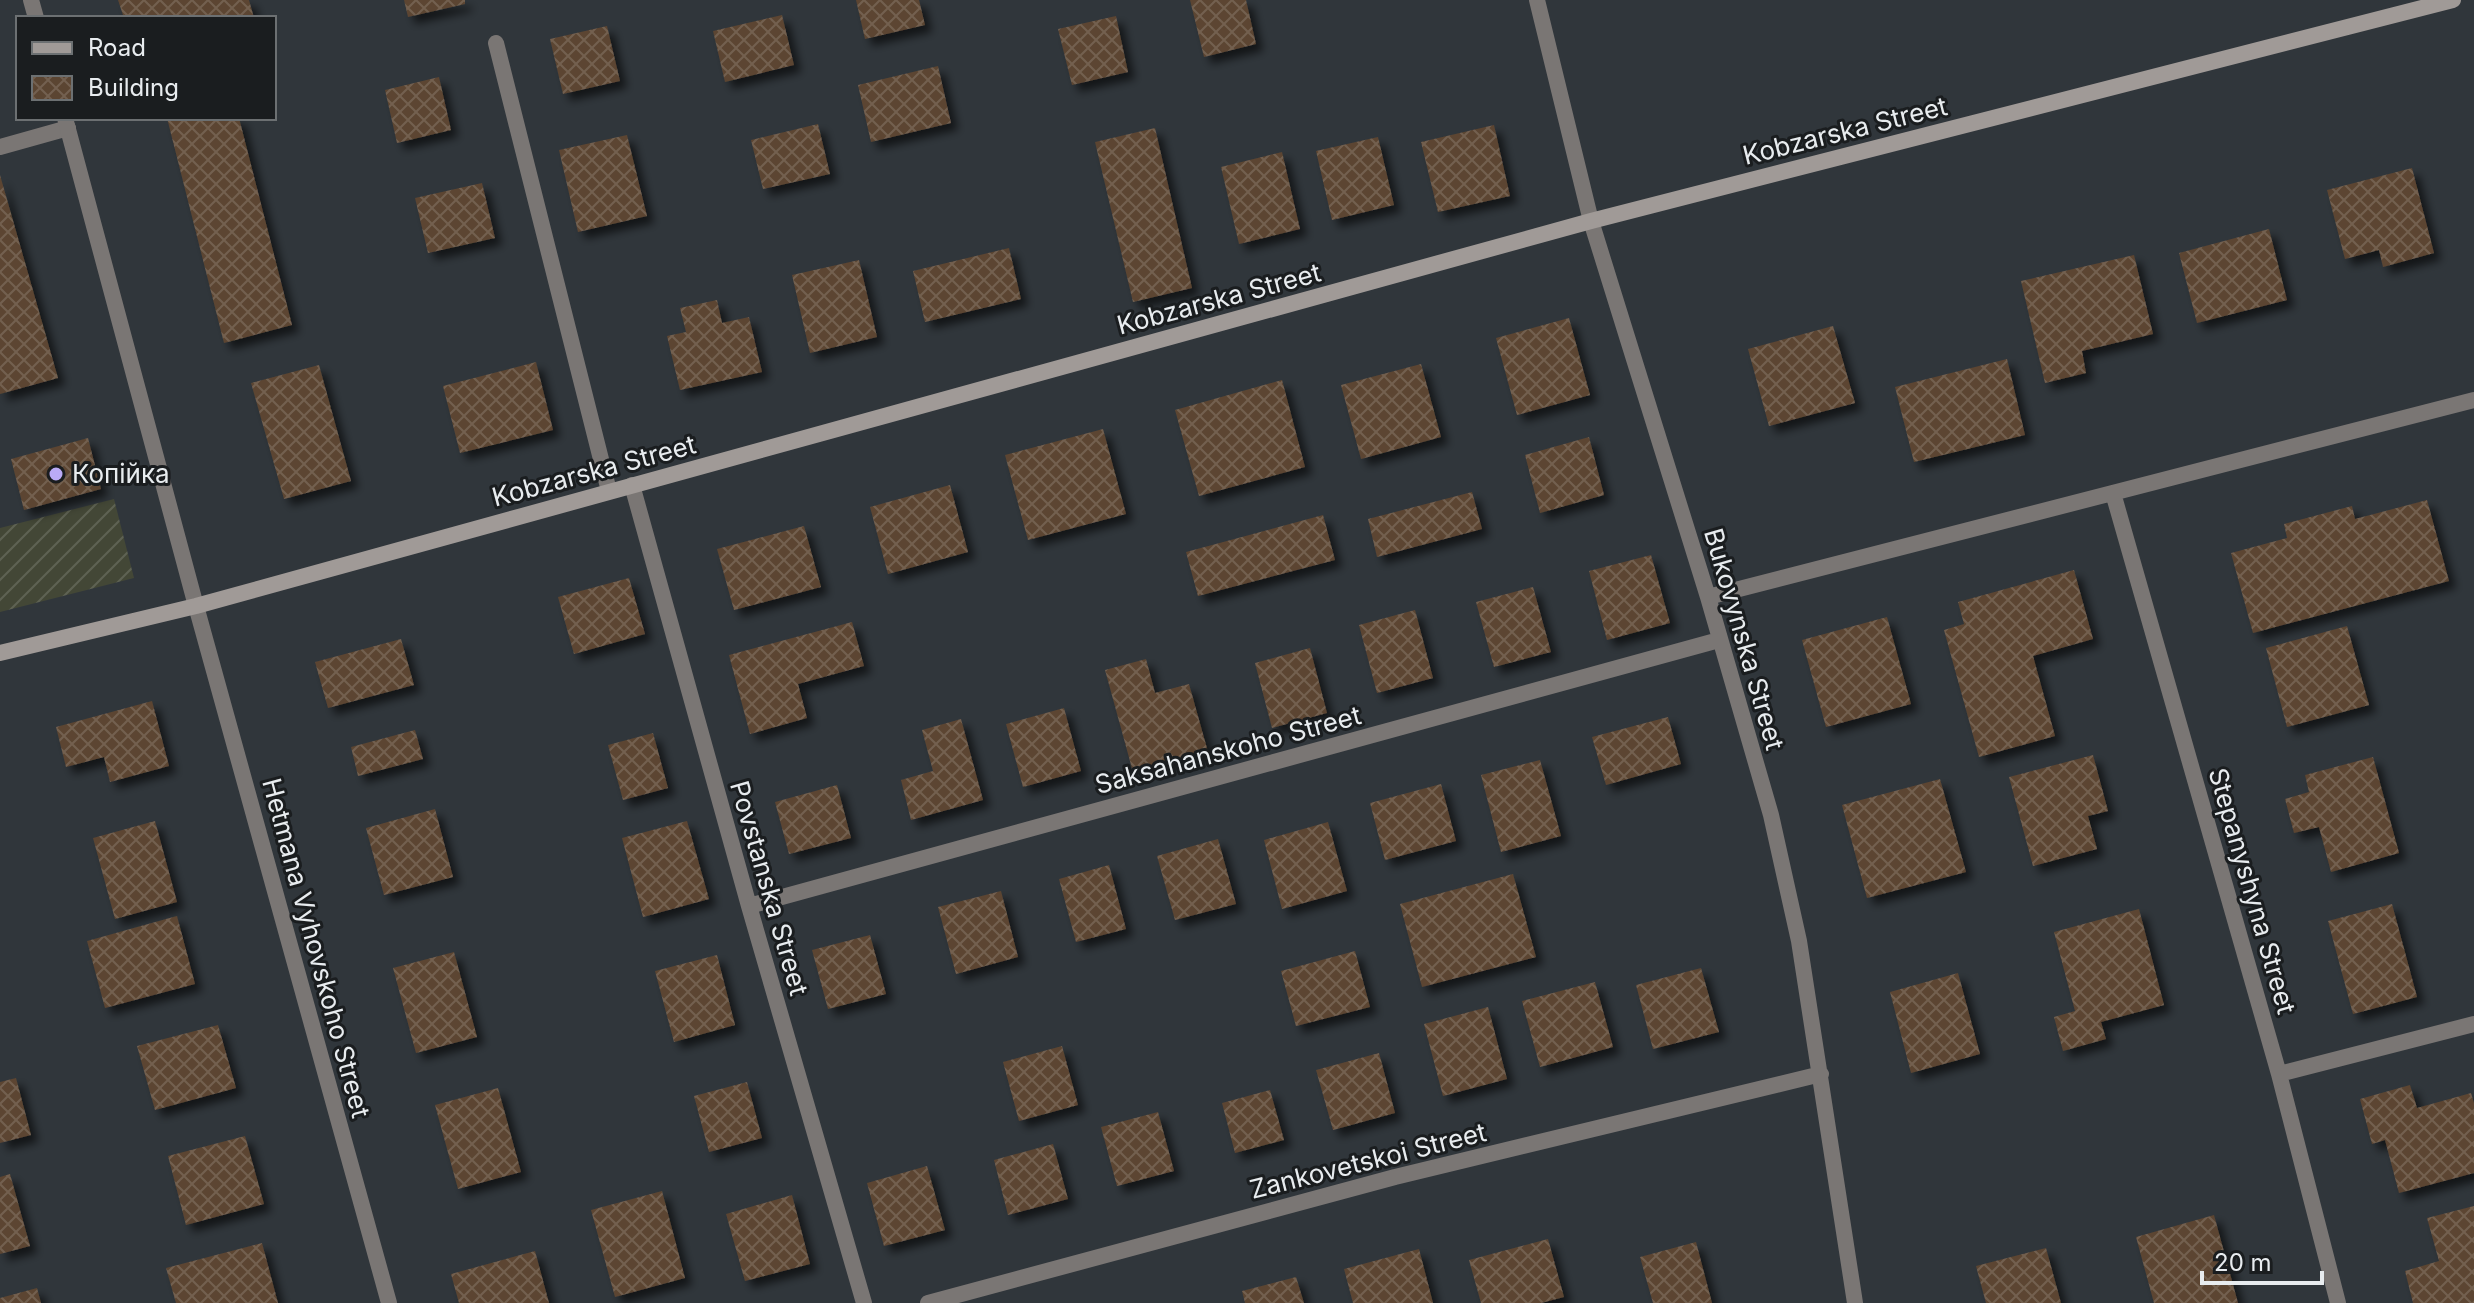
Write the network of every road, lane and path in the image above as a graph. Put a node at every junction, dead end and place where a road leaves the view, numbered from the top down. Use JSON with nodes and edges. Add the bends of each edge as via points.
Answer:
{"nodes":[{"id":1,"x":1537,"y":0,"type":"edge"},
{"id":2,"x":2453,"y":0,"type":"edge"},
{"id":3,"x":496,"y":43,"type":"dead end"},
{"id":4,"x":66,"y":123,"type":"edge"},
{"id":5,"x":0,"y":147,"type":"edge"},
{"id":6,"x":1591,"y":221,"type":"junction"},
{"id":7,"x":2474,"y":400,"type":"edge"},
{"id":8,"x":632,"y":485,"type":"junction"},
{"id":9,"x":609,"y":491,"type":"junction"},
{"id":10,"x":2113,"y":493,"type":"junction"},
{"id":11,"x":1708,"y":597,"type":"junction"},
{"id":12,"x":196,"y":606,"type":"junction"},
{"id":13,"x":1719,"y":640,"type":"junction"},
{"id":14,"x":0,"y":653,"type":"edge"},
{"id":15,"x":749,"y":906,"type":"junction"},
{"id":16,"x":2474,"y":1024,"type":"edge"},
{"id":17,"x":1821,"y":1074,"type":"junction"},
{"id":18,"x":2279,"y":1074,"type":"junction"},
{"id":19,"x":389,"y":1303,"type":"edge"},
{"id":20,"x":864,"y":1303,"type":"edge"},
{"id":21,"x":928,"y":1303,"type":"edge"},
{"id":22,"x":1855,"y":1303,"type":"edge"},
{"id":23,"x":2338,"y":1303,"type":"edge"}],
"edges":[{"from":1,"to":6,"type":"street","name":"Bukovynska Street"},
{"from":2,"to":6,"type":"street","name":"Kobzarska Street"},
{"from":3,"to":9,"type":"street"},
{"from":4,"to":5,"type":"street"},
{"from":4,"to":12,"type":"street","name":"Hetmana Vyhovskoho Street"},
{"from":6,"to":8,"type":"street","name":"Kobzarska Street"},
{"from":6,"to":11,"type":"street","name":"Bukovynska Street"},
{"from":7,"to":10,"type":"street"},
{"from":8,"to":9,"type":"street","name":"Kobzarska Street"},
{"from":8,"to":15,"type":"street","name":"Povstanska Street"},
{"from":9,"to":12,"type":"street","name":"Kobzarska Street"},
{"from":10,"to":11,"type":"street"},
{"from":10,"to":18,"type":"street","name":"Stepanyshyna Street"},
{"from":11,"to":13,"type":"street","name":"Bukovynska Street"},
{"from":12,"to":14,"type":"street","name":"Kobzarska Street"},
{"from":12,"to":19,"type":"street","name":"Hetmana Vyhovskoho Street"},
{"from":13,"to":15,"type":"street","name":"Saksahanskoho Street"},
{"from":13,"to":17,"type":"street","name":"Bukovynska Street","via":[[1771,815]]},
{"from":15,"to":20,"type":"street","name":"Povstanska Street"},
{"from":16,"to":18,"type":"street"},
{"from":17,"to":21,"type":"street","name":"Zankovetskoi Street","via":[[1395,1177]]},
{"from":17,"to":22,"type":"street","name":"Bukovynska Street"},
{"from":18,"to":23,"type":"street","name":"Stepanyshyna Street"}]}
